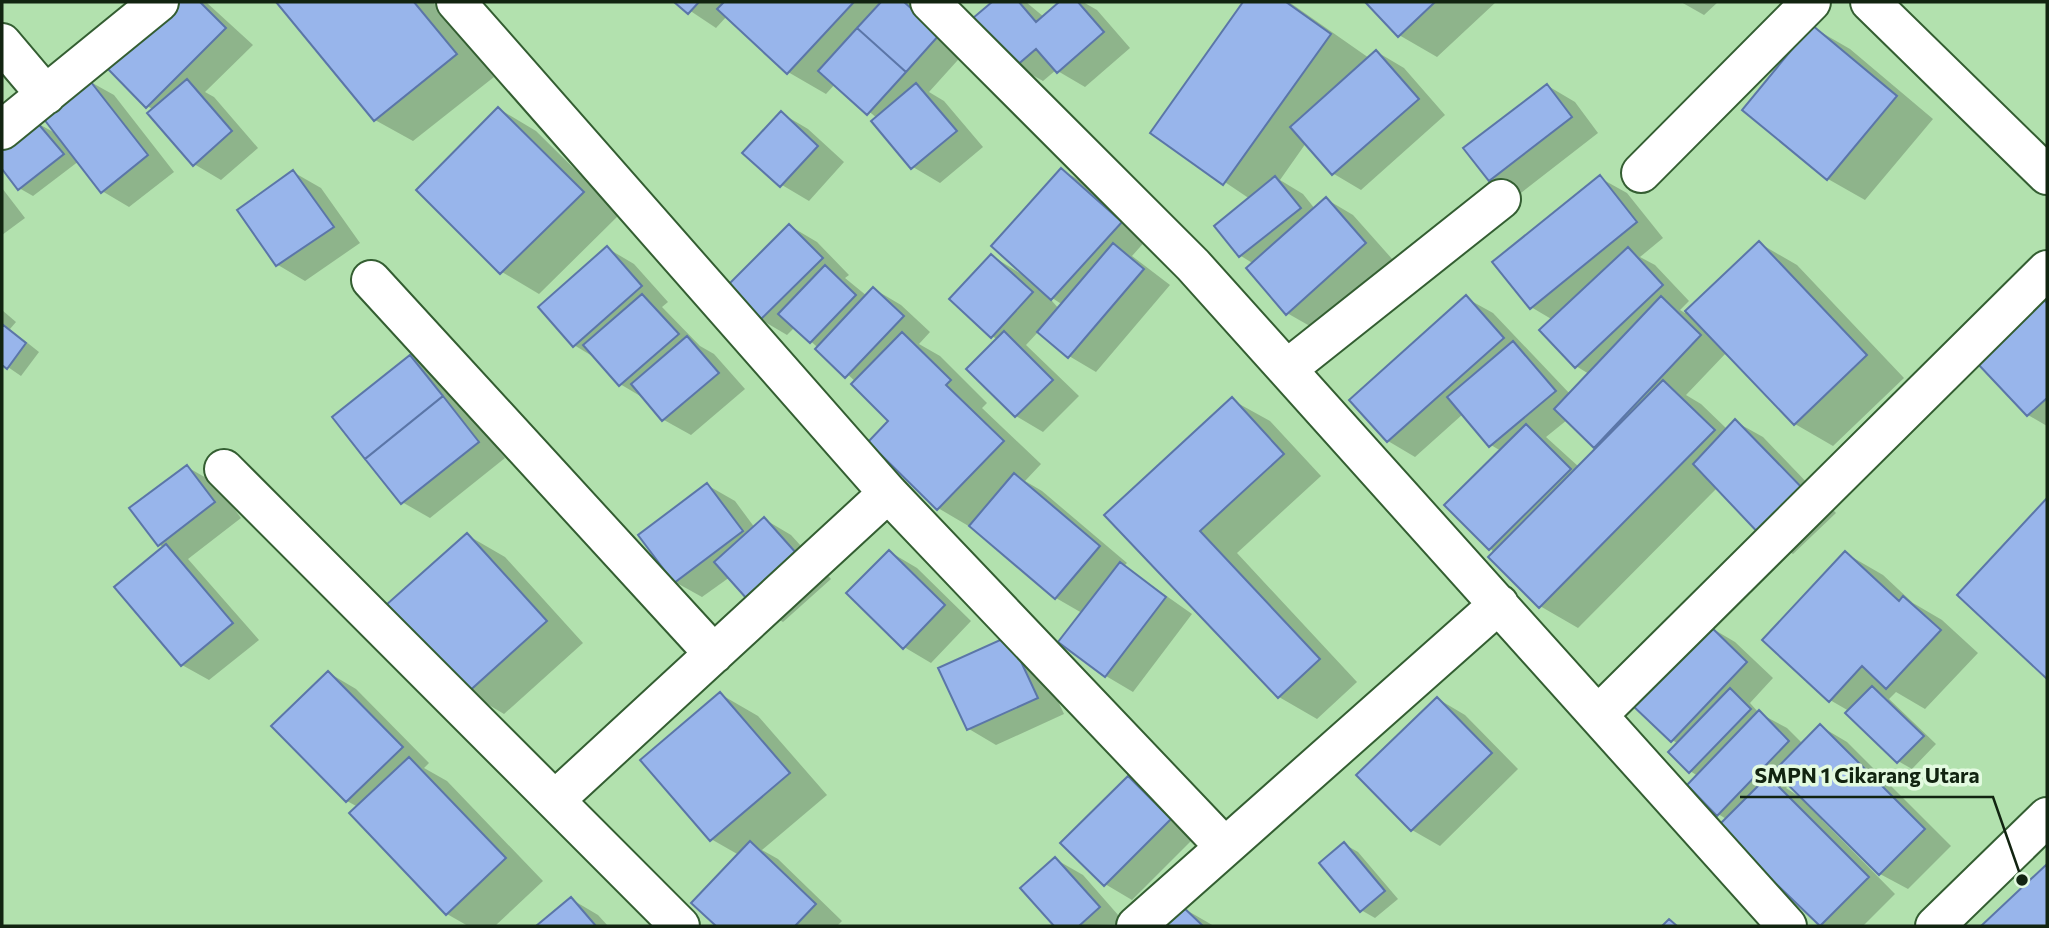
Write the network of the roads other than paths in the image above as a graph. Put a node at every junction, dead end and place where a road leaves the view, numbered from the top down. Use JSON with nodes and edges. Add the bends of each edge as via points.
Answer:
{"nodes":[{"id":1,"x":159,"y":2,"type":"edge"},
{"id":2,"x":456,"y":2,"type":"edge"},
{"id":3,"x":930,"y":2,"type":"edge"},
{"id":4,"x":1811,"y":2,"type":"edge"},
{"id":5,"x":1870,"y":2,"type":"edge"},
{"id":6,"x":2,"y":43,"type":"edge"},
{"id":7,"x":46,"y":95,"type":"junction"},
{"id":8,"x":2,"y":130,"type":"edge"},
{"id":9,"x":1641,"y":173,"type":"dead end"},
{"id":10,"x":2047,"y":175,"type":"edge"},
{"id":11,"x":1501,"y":199,"type":"dead end"},
{"id":12,"x":2047,"y":270,"type":"edge"},
{"id":13,"x":371,"y":281,"type":"dead end"},
{"id":14,"x":1287,"y":369,"type":"junction"},
{"id":15,"x":224,"y":469,"type":"dead end"},
{"id":16,"x":888,"y":493,"type":"junction"},
{"id":17,"x":1499,"y":604,"type":"junction"},
{"id":18,"x":714,"y":654,"type":"junction"},
{"id":19,"x":1598,"y":715,"type":"junction"},
{"id":20,"x":555,"y":800,"type":"junction"},
{"id":21,"x":2047,"y":817,"type":"edge"},
{"id":22,"x":1224,"y":846,"type":"junction"},
{"id":23,"x":680,"y":926,"type":"edge"},
{"id":24,"x":1136,"y":926,"type":"edge"},
{"id":25,"x":1787,"y":926,"type":"edge"},
{"id":26,"x":1936,"y":926,"type":"edge"}],
"edges":[{"from":1,"to":7,"type":"street"},
{"from":2,"to":16,"type":"street"},
{"from":3,"to":14,"type":"street","via":[[1193,265]]},
{"from":4,"to":9,"type":"street"},
{"from":5,"to":10,"type":"street"},
{"from":6,"to":7,"type":"street"},
{"from":7,"to":8,"type":"street"},
{"from":11,"to":14,"type":"street"},
{"from":12,"to":19,"type":"street"},
{"from":13,"to":18,"type":"street"},
{"from":14,"to":17,"type":"street"},
{"from":15,"to":20,"type":"street"},
{"from":16,"to":18,"type":"street"},
{"from":16,"to":22,"type":"street"},
{"from":17,"to":19,"type":"street"},
{"from":17,"to":22,"type":"street"},
{"from":18,"to":20,"type":"street"},
{"from":19,"to":25,"type":"street"},
{"from":20,"to":23,"type":"street"},
{"from":21,"to":26,"type":"street"},
{"from":22,"to":24,"type":"street"}]}
